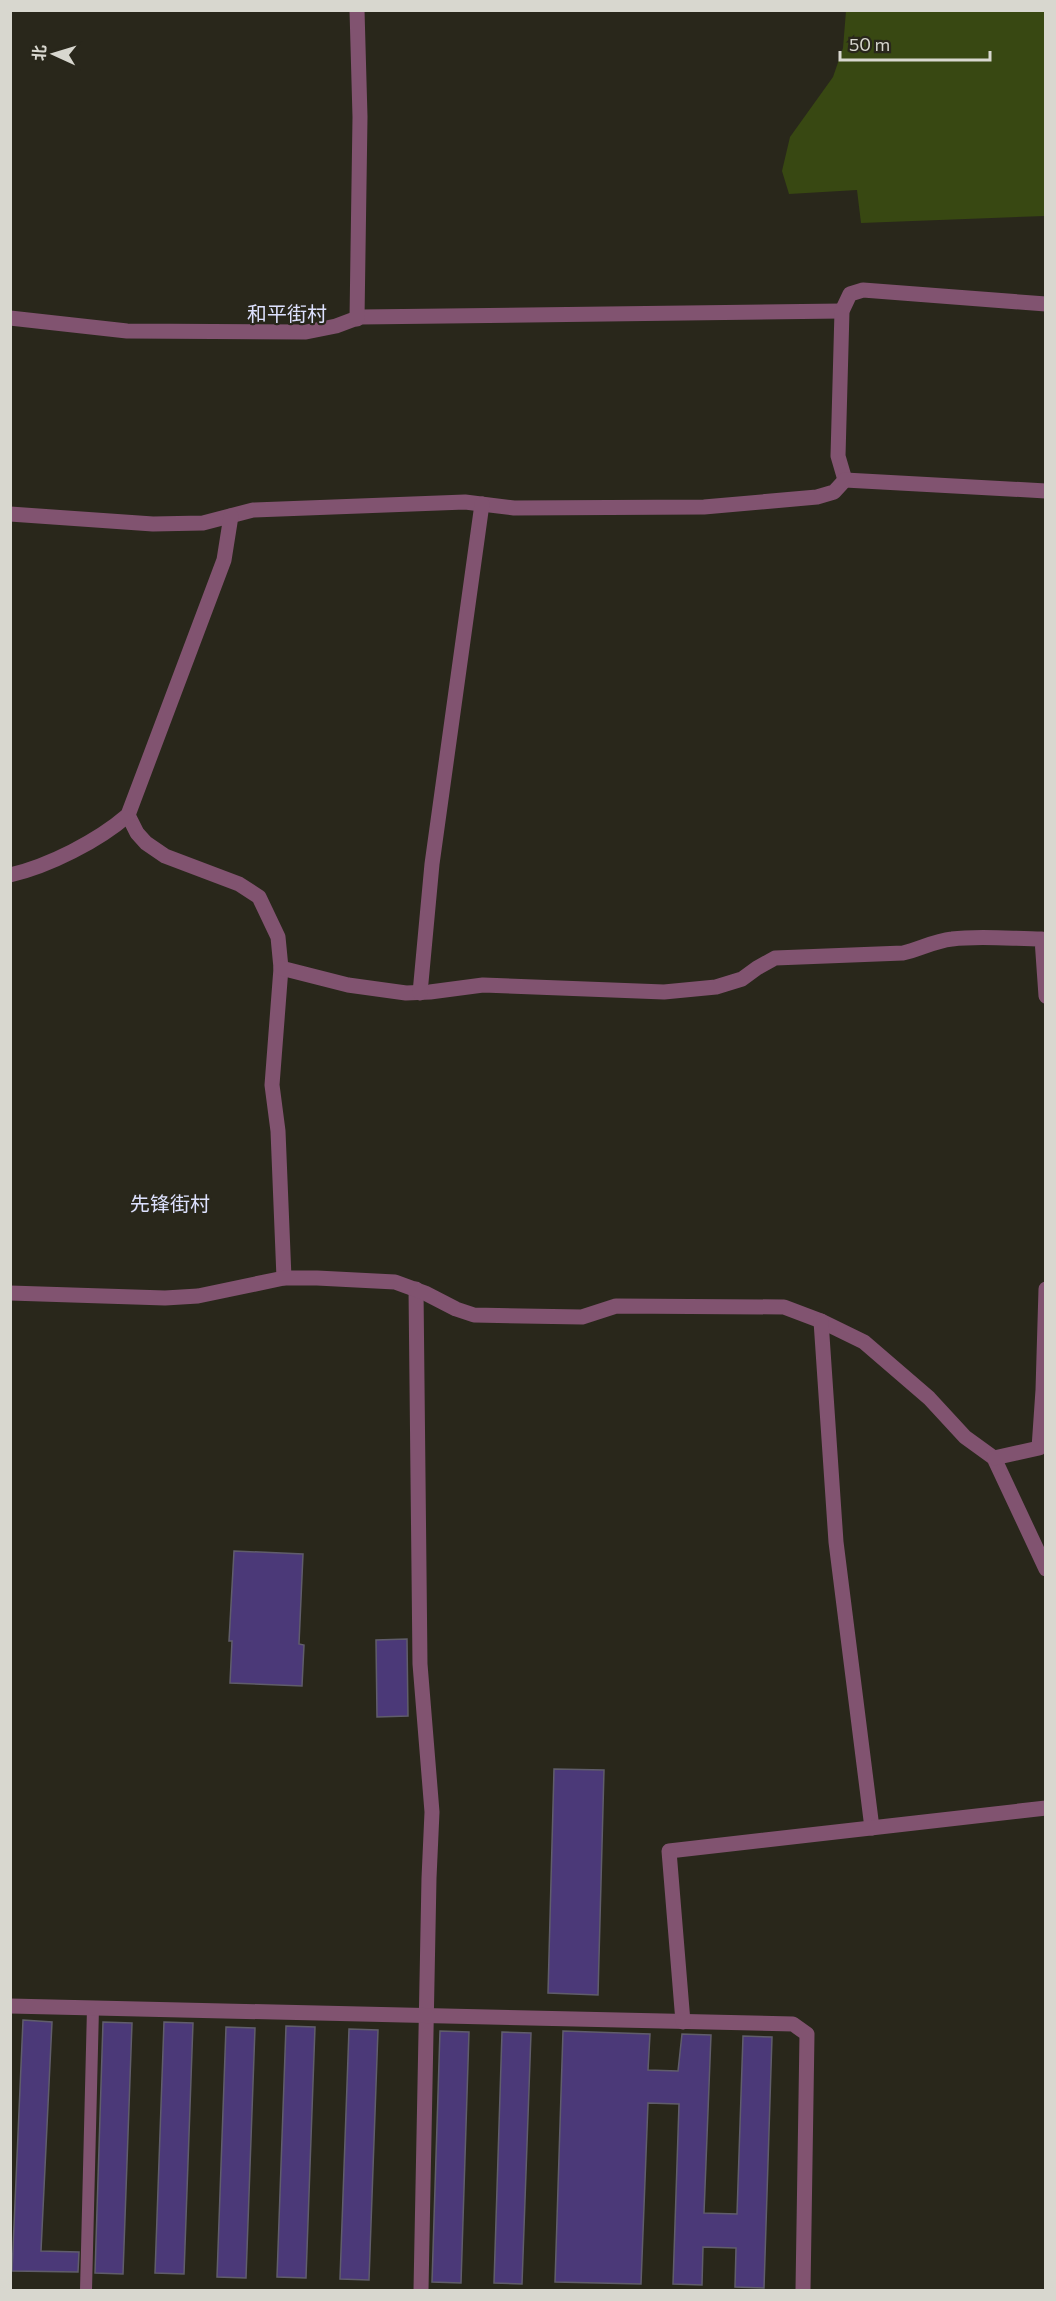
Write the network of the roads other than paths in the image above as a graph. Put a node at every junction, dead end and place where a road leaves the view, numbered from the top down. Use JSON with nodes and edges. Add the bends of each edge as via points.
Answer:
{"nodes":[{"id":1,"x":357,"y":10,"type":"edge"},
{"id":2,"x":1046,"y":304,"type":"edge"},
{"id":3,"x":842,"y":311,"type":"junction"},
{"id":4,"x":10,"y":318,"type":"edge"},
{"id":5,"x":357,"y":319,"type":"junction"},
{"id":6,"x":845,"y":480,"type":"junction"},
{"id":7,"x":1046,"y":491,"type":"edge"},
{"id":8,"x":482,"y":504,"type":"junction"},
{"id":9,"x":10,"y":514,"type":"edge"},
{"id":10,"x":231,"y":516,"type":"junction"},
{"id":11,"x":128,"y":815,"type":"junction"},
{"id":12,"x":10,"y":875,"type":"edge"},
{"id":13,"x":281,"y":968,"type":"junction"},
{"id":14,"x":420,"y":993,"type":"junction"},
{"id":15,"x":1046,"y":996,"type":"edge"},
{"id":16,"x":284,"y":1278,"type":"junction"},
{"id":17,"x":1046,"y":1289,"type":"edge"},
{"id":18,"x":416,"y":1290,"type":"junction"},
{"id":19,"x":10,"y":1293,"type":"edge"},
{"id":20,"x":821,"y":1321,"type":"junction"},
{"id":21,"x":994,"y":1458,"type":"junction"},
{"id":22,"x":1046,"y":1569,"type":"edge"},
{"id":23,"x":1046,"y":1808,"type":"edge"},
{"id":24,"x":872,"y":1828,"type":"junction"},
{"id":25,"x":10,"y":2006,"type":"edge"},
{"id":26,"x":93,"y":2008,"type":"junction"},
{"id":27,"x":426,"y":2016,"type":"junction"},
{"id":28,"x":683,"y":2022,"type":"junction"},
{"id":29,"x":86,"y":2290,"type":"edge"},
{"id":30,"x":421,"y":2290,"type":"edge"},
{"id":31,"x":803,"y":2290,"type":"edge"}],
"edges":[{"from":1,"to":5,"type":"street"},
{"from":2,"to":3,"type":"street","via":[[863,290],[850,294]]},
{"from":3,"to":5,"type":"street"},
{"from":3,"to":6,"type":"street","via":[[838,456]]},
{"from":4,"to":5,"type":"street","via":[[127,331],[306,332]]},
{"from":6,"to":7,"type":"street"},
{"from":6,"to":8,"type":"street","via":[[834,492],[817,496],[704,507],[514,508]]},
{"from":8,"to":10,"type":"street","via":[[253,510]]},
{"from":8,"to":14,"type":"street","via":[[432,864]]},
{"from":9,"to":10,"type":"street","via":[[153,524],[204,522]]},
{"from":10,"to":11,"type":"street","via":[[224,560]]},
{"from":11,"to":12,"type":"street","via":[[113,828],[51,861]]},
{"from":11,"to":13,"type":"street","via":[[137,832],[165,856],[239,884],[259,897],[278,937]]},
{"from":13,"to":14,"type":"street","via":[[348,984]]},
{"from":13,"to":16,"type":"street","via":[[272,1085],[278,1131]]},
{"from":14,"to":15,"type":"street","via":[[483,985],[664,992],[716,987],[742,979],[775,958],[903,952],[955,938],[1042,939]]},
{"from":16,"to":18,"type":"street","via":[[395,1282]]},
{"from":16,"to":19,"type":"street","via":[[198,1296],[165,1298]]},
{"from":17,"to":21,"type":"street","via":[[1039,1448]]},
{"from":18,"to":20,"type":"street","via":[[474,1315],[582,1317],[616,1306],[758,1306],[784,1307]]},
{"from":18,"to":27,"type":"street","via":[[420,1664],[432,1812]]},
{"from":20,"to":21,"type":"street","via":[[864,1342],[929,1398],[965,1437]]},
{"from":20,"to":24,"type":"street","via":[[836,1542]]},
{"from":21,"to":22,"type":"street"},
{"from":23,"to":24,"type":"street"},
{"from":24,"to":28,"type":"street","via":[[669,1851]]},
{"from":25,"to":26,"type":"street"},
{"from":26,"to":27,"type":"street"},
{"from":26,"to":29,"type":"lane"},
{"from":27,"to":28,"type":"street"},
{"from":27,"to":30,"type":"street"},
{"from":28,"to":31,"type":"street","via":[[793,2024],[807,2034]]}]}
